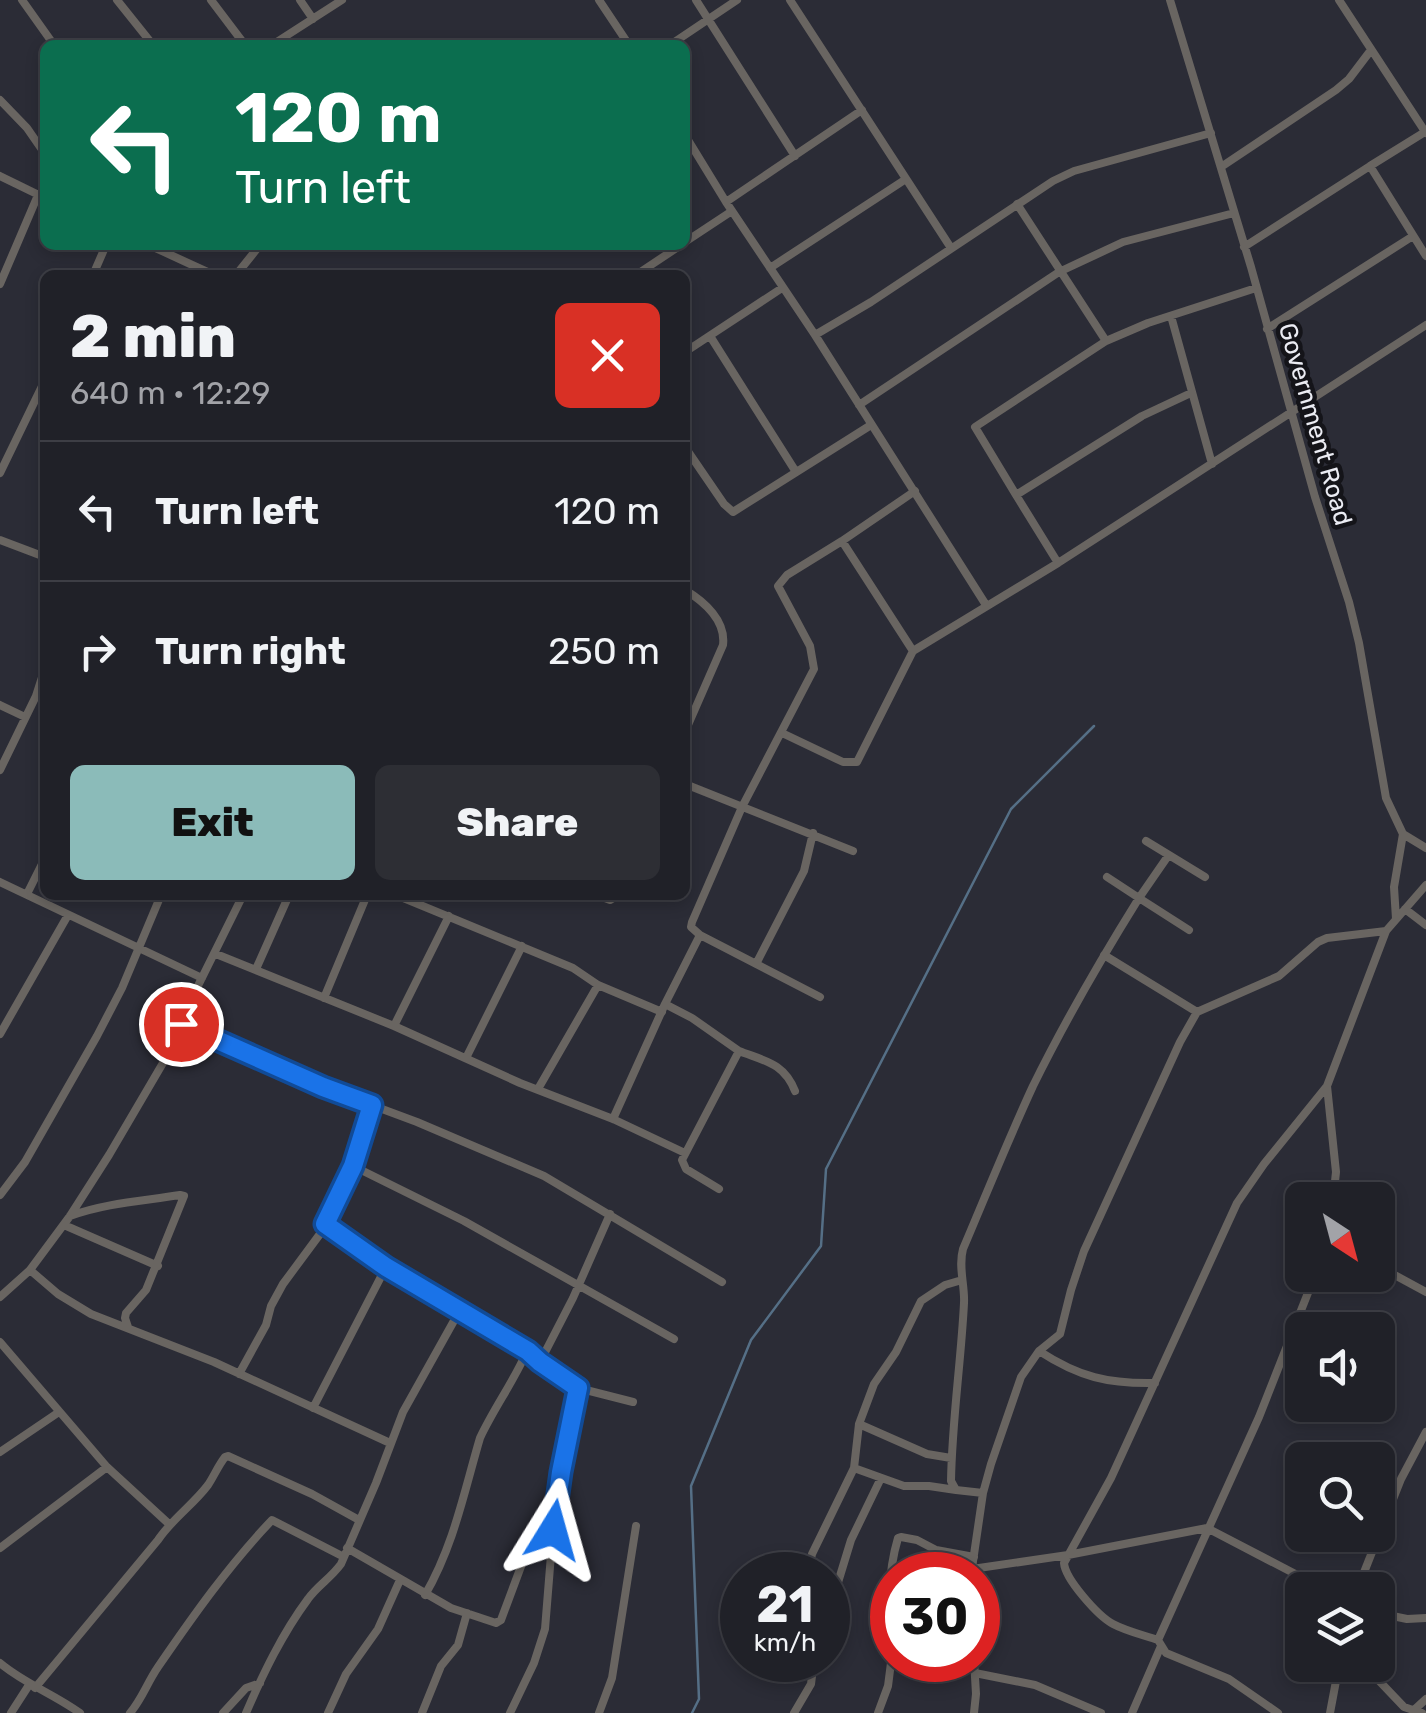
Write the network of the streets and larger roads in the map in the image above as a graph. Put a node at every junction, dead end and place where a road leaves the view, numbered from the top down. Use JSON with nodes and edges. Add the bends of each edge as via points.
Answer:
{"nodes":[{"id":1,"x":22,"y":0,"type":"edge"},
{"id":2,"x":117,"y":0,"type":"edge"},
{"id":3,"x":211,"y":0,"type":"edge"},
{"id":4,"x":300,"y":0,"type":"edge"},
{"id":5,"x":342,"y":0,"type":"edge"},
{"id":6,"x":599,"y":0,"type":"edge"},
{"id":7,"x":696,"y":0,"type":"edge"},
{"id":8,"x":737,"y":0,"type":"edge"},
{"id":9,"x":790,"y":0,"type":"edge"},
{"id":10,"x":1170,"y":0,"type":"edge"},
{"id":11,"x":1339,"y":0,"type":"edge"},
{"id":12,"x":313,"y":19,"type":"junction"},
{"id":13,"x":709,"y":19,"type":"junction"},
{"id":14,"x":50,"y":40,"type":"edge"},
{"id":15,"x":149,"y":40,"type":"edge"},
{"id":16,"x":241,"y":40,"type":"edge"},
{"id":17,"x":280,"y":40,"type":"edge"},
{"id":18,"x":626,"y":40,"type":"edge"},
{"id":19,"x":678,"y":40,"type":"edge"},
{"id":20,"x":1371,"y":50,"type":"junction"},
{"id":21,"x":0,"y":100,"type":"edge"},
{"id":22,"x":862,"y":110,"type":"junction"},
{"id":23,"x":1211,"y":133,"type":"junction"},
{"id":24,"x":1426,"y":133,"type":"edge"},
{"id":25,"x":690,"y":144,"type":"edge"},
{"id":26,"x":40,"y":147,"type":"edge"},
{"id":27,"x":795,"y":156,"type":"junction"},
{"id":28,"x":1221,"y":166,"type":"junction"},
{"id":29,"x":1370,"y":166,"type":"junction"},
{"id":30,"x":0,"y":176,"type":"edge"},
{"id":31,"x":906,"y":179,"type":"junction"},
{"id":32,"x":40,"y":193,"type":"edge"},
{"id":33,"x":40,"y":200,"type":"edge"},
{"id":34,"x":726,"y":202,"type":"junction"},
{"id":35,"x":1017,"y":204,"type":"junction"},
{"id":36,"x":732,"y":212,"type":"junction"},
{"id":37,"x":1234,"y":213,"type":"junction"},
{"id":38,"x":1413,"y":236,"type":"junction"},
{"id":39,"x":690,"y":239,"type":"edge"},
{"id":40,"x":1244,"y":246,"type":"junction"},
{"id":41,"x":951,"y":248,"type":"junction"},
{"id":42,"x":160,"y":250,"type":"edge"},
{"id":43,"x":256,"y":250,"type":"edge"},
{"id":44,"x":674,"y":250,"type":"edge"},
{"id":45,"x":1426,"y":256,"type":"edge"},
{"id":46,"x":770,"y":268,"type":"junction"},
{"id":47,"x":203,"y":270,"type":"edge"},
{"id":48,"x":240,"y":270,"type":"edge"},
{"id":49,"x":644,"y":270,"type":"edge"},
{"id":50,"x":1059,"y":272,"type":"junction"},
{"id":51,"x":1,"y":277,"type":"edge"},
{"id":52,"x":782,"y":288,"type":"junction"},
{"id":53,"x":1256,"y":288,"type":"junction"},
{"id":54,"x":1170,"y":316,"type":"junction"},
{"id":55,"x":1426,"y":325,"type":"edge"},
{"id":56,"x":1268,"y":329,"type":"junction"},
{"id":57,"x":815,"y":335,"type":"junction"},
{"id":58,"x":710,"y":336,"type":"junction"},
{"id":59,"x":1106,"y":341,"type":"junction"},
{"id":60,"x":690,"y":349,"type":"edge"},
{"id":61,"x":40,"y":391,"type":"edge"},
{"id":62,"x":1191,"y":394,"type":"junction"},
{"id":63,"x":859,"y":404,"type":"junction"},
{"id":64,"x":1292,"y":412,"type":"junction"},
{"id":65,"x":871,"y":425,"type":"junction"},
{"id":66,"x":690,"y":454,"type":"edge"},
{"id":67,"x":1212,"y":464,"type":"junction"},
{"id":68,"x":796,"y":472,"type":"junction"},
{"id":69,"x":0,"y":474,"type":"edge"},
{"id":70,"x":914,"y":491,"type":"junction"},
{"id":71,"x":1016,"y":495,"type":"junction"},
{"id":72,"x":0,"y":540,"type":"edge"},
{"id":73,"x":842,"y":541,"type":"junction"},
{"id":74,"x":40,"y":555,"type":"edge"},
{"id":75,"x":1058,"y":563,"type":"junction"},
{"id":76,"x":690,"y":594,"type":"edge"},
{"id":77,"x":986,"y":606,"type":"junction"},
{"id":78,"x":913,"y":651,"type":"junction"},
{"id":79,"x":40,"y":684,"type":"edge"},
{"id":80,"x":0,"y":705,"type":"edge"},
{"id":81,"x":25,"y":717,"type":"junction"},
{"id":82,"x":690,"y":718,"type":"edge"},
{"id":83,"x":782,"y":733,"type":"junction"},
{"id":84,"x":0,"y":770,"type":"edge"},
{"id":85,"x":690,"y":786,"type":"edge"},
{"id":86,"x":742,"y":807,"type":"junction"},
{"id":87,"x":812,"y":833,"type":"junction"},
{"id":88,"x":1403,"y":834,"type":"junction"},
{"id":89,"x":1146,"y":842,"type":"dead end"},
{"id":90,"x":1426,"y":848,"type":"edge"},
{"id":91,"x":853,"y":851,"type":"dead end"},
{"id":92,"x":1168,"y":856,"type":"junction"},
{"id":93,"x":40,"y":868,"type":"edge"},
{"id":94,"x":1205,"y":877,"type":"dead end"},
{"id":95,"x":1107,"y":878,"type":"dead end"},
{"id":96,"x":0,"y":882,"type":"edge"},
{"id":97,"x":1426,"y":886,"type":"edge"},
{"id":98,"x":27,"y":894,"type":"junction"},
{"id":99,"x":1139,"y":898,"type":"junction"},
{"id":100,"x":158,"y":900,"type":"edge"},
{"id":101,"x":241,"y":900,"type":"edge"},
{"id":102,"x":287,"y":900,"type":"edge"},
{"id":103,"x":365,"y":900,"type":"edge"},
{"id":104,"x":409,"y":900,"type":"edge"},
{"id":105,"x":1405,"y":909,"type":"junction"},
{"id":106,"x":68,"y":914,"type":"junction"},
{"id":107,"x":449,"y":916,"type":"junction"},
{"id":108,"x":1396,"y":919,"type":"junction"},
{"id":109,"x":1426,"y":925,"type":"edge"},
{"id":110,"x":1188,"y":930,"type":"dead end"},
{"id":111,"x":1386,"y":931,"type":"junction"},
{"id":112,"x":700,"y":935,"type":"junction"},
{"id":113,"x":522,"y":946,"type":"junction"},
{"id":114,"x":138,"y":948,"type":"junction"},
{"id":115,"x":216,"y":954,"type":"junction"},
{"id":116,"x":1104,"y":954,"type":"junction"},
{"id":117,"x":756,"y":964,"type":"junction"},
{"id":118,"x":256,"y":968,"type":"junction"},
{"id":119,"x":202,"y":978,"type":"junction"},
{"id":120,"x":598,"y":984,"type":"junction"},
{"id":121,"x":820,"y":997,"type":"dead end"},
{"id":122,"x":324,"y":998,"type":"junction"},
{"id":123,"x":664,"y":1008,"type":"junction"},
{"id":124,"x":1197,"y":1012,"type":"junction"},
{"id":125,"x":181,"y":1024,"type":"junction"},
{"id":126,"x":394,"y":1026,"type":"junction"},
{"id":127,"x":0,"y":1034,"type":"edge"},
{"id":128,"x":739,"y":1051,"type":"junction"},
{"id":129,"x":466,"y":1058,"type":"junction"},
{"id":130,"x":1327,"y":1086,"type":"junction"},
{"id":131,"x":538,"y":1089,"type":"junction"},
{"id":132,"x":794,"y":1091,"type":"dead end"},
{"id":133,"x":372,"y":1105,"type":"junction"},
{"id":134,"x":612,"y":1119,"type":"junction"},
{"id":135,"x":685,"y":1153,"type":"junction"},
{"id":136,"x":353,"y":1166,"type":"junction"},
{"id":137,"x":1335,"y":1182,"type":"edge"},
{"id":138,"x":719,"y":1190,"type":"dead end"},
{"id":139,"x":0,"y":1195,"type":"edge"},
{"id":140,"x":610,"y":1214,"type":"junction"},
{"id":141,"x":70,"y":1216,"type":"junction"},
{"id":142,"x":325,"y":1224,"type":"junction"},
{"id":143,"x":64,"y":1226,"type":"junction"},
{"id":144,"x":158,"y":1266,"type":"junction"},
{"id":145,"x":386,"y":1267,"type":"junction"},
{"id":146,"x":30,"y":1270,"type":"junction"},
{"id":147,"x":1395,"y":1275,"type":"edge"},
{"id":148,"x":962,"y":1280,"type":"junction"},
{"id":149,"x":722,"y":1282,"type":"dead end"},
{"id":150,"x":578,"y":1284,"type":"junction"},
{"id":151,"x":1308,"y":1292,"type":"edge"},
{"id":152,"x":1426,"y":1292,"type":"edge"},
{"id":153,"x":0,"y":1298,"type":"edge"},
{"id":154,"x":460,"y":1310,"type":"junction"},
{"id":155,"x":128,"y":1327,"type":"junction"},
{"id":156,"x":674,"y":1339,"type":"dead end"},
{"id":157,"x":1,"y":1345,"type":"edge"},
{"id":158,"x":528,"y":1351,"type":"junction"},
{"id":159,"x":1039,"y":1351,"type":"junction"},
{"id":160,"x":540,"y":1362,"type":"junction"},
{"id":161,"x":239,"y":1374,"type":"junction"},
{"id":162,"x":1155,"y":1383,"type":"junction"},
{"id":163,"x":578,"y":1388,"type":"junction"},
{"id":164,"x":634,"y":1402,"type":"dead end"},
{"id":165,"x":313,"y":1408,"type":"junction"},
{"id":166,"x":59,"y":1412,"type":"junction"},
{"id":167,"x":860,"y":1424,"type":"junction"},
{"id":168,"x":1426,"y":1432,"type":"edge"},
{"id":169,"x":390,"y":1444,"type":"junction"},
{"id":170,"x":0,"y":1452,"type":"edge"},
{"id":171,"x":951,"y":1458,"type":"junction"},
{"id":172,"x":107,"y":1467,"type":"junction"},
{"id":173,"x":854,"y":1468,"type":"junction"},
{"id":174,"x":881,"y":1478,"type":"junction"},
{"id":175,"x":956,"y":1490,"type":"junction"},
{"id":176,"x":983,"y":1492,"type":"junction"},
{"id":177,"x":555,"y":1516,"type":"junction"},
{"id":178,"x":359,"y":1520,"type":"junction"},
{"id":179,"x":169,"y":1524,"type":"junction"},
{"id":180,"x":636,"y":1526,"type":"dead end"},
{"id":181,"x":1207,"y":1528,"type":"junction"},
{"id":182,"x":0,"y":1548,"type":"edge"},
{"id":183,"x":813,"y":1552,"type":"edge"},
{"id":184,"x":847,"y":1552,"type":"edge"},
{"id":185,"x":894,"y":1552,"type":"edge"},
{"id":186,"x":946,"y":1552,"type":"edge"},
{"id":187,"x":975,"y":1552,"type":"edge"},
{"id":188,"x":345,"y":1553,"type":"junction"},
{"id":189,"x":1068,"y":1555,"type":"junction"},
{"id":190,"x":1000,"y":1567,"type":"edge"},
{"id":191,"x":1291,"y":1572,"type":"edge"},
{"id":192,"x":1364,"y":1572,"type":"edge"},
{"id":193,"x":400,"y":1580,"type":"junction"},
{"id":194,"x":425,"y":1595,"type":"junction"},
{"id":195,"x":467,"y":1614,"type":"junction"},
{"id":196,"x":1395,"y":1617,"type":"edge"},
{"id":197,"x":1426,"y":1618,"type":"edge"},
{"id":198,"x":1159,"y":1643,"type":"junction"},
{"id":199,"x":0,"y":1663,"type":"edge"},
{"id":200,"x":1000,"y":1677,"type":"edge"},
{"id":201,"x":260,"y":1682,"type":"junction"},
{"id":202,"x":810,"y":1682,"type":"edge"},
{"id":203,"x":888,"y":1682,"type":"edge"},
{"id":204,"x":975,"y":1682,"type":"edge"},
{"id":205,"x":1335,"y":1682,"type":"edge"},
{"id":206,"x":1379,"y":1682,"type":"edge"},
{"id":207,"x":32,"y":1687,"type":"junction"},
{"id":208,"x":1426,"y":1699,"type":"edge"},
{"id":209,"x":1404,"y":1710,"type":"edge"},
{"id":210,"x":1418,"y":1711,"type":"edge"},
{"id":211,"x":11,"y":1713,"type":"edge"},
{"id":212,"x":80,"y":1713,"type":"edge"},
{"id":213,"x":130,"y":1713,"type":"edge"},
{"id":214,"x":223,"y":1713,"type":"edge"},
{"id":215,"x":246,"y":1713,"type":"edge"},
{"id":216,"x":328,"y":1713,"type":"edge"},
{"id":217,"x":422,"y":1713,"type":"edge"},
{"id":218,"x":510,"y":1713,"type":"edge"},
{"id":219,"x":599,"y":1713,"type":"edge"},
{"id":220,"x":794,"y":1713,"type":"edge"},
{"id":221,"x":878,"y":1713,"type":"edge"},
{"id":222,"x":974,"y":1713,"type":"edge"},
{"id":223,"x":1101,"y":1713,"type":"edge"},
{"id":224,"x":1132,"y":1713,"type":"edge"},
{"id":225,"x":1278,"y":1713,"type":"edge"},
{"id":226,"x":1330,"y":1713,"type":"edge"}],
"edges":[{"from":1,"to":14,"type":"street"},
{"from":2,"to":15,"type":"street"},
{"from":3,"to":16,"type":"street"},
{"from":4,"to":12,"type":"street"},
{"from":5,"to":12,"type":"street"},
{"from":6,"to":18,"type":"street"},
{"from":7,"to":13,"type":"street"},
{"from":8,"to":13,"type":"street"},
{"from":9,"to":22,"type":"street"},
{"from":10,"to":23,"type":"street","name":"Government Road"},
{"from":11,"to":20,"type":"street"},
{"from":12,"to":17,"type":"street"},
{"from":13,"to":19,"type":"street"},
{"from":13,"to":27,"type":"street"},
{"from":20,"to":24,"type":"street"},
{"from":20,"to":28,"type":"street","via":[[1349,80]]},
{"from":21,"to":26,"type":"street"},
{"from":22,"to":27,"type":"street"},
{"from":22,"to":31,"type":"street"},
{"from":23,"to":28,"type":"street","name":"Government Road"},
{"from":23,"to":35,"type":"street","via":[[1074,171]]},
{"from":24,"to":29,"type":"street"},
{"from":25,"to":34,"type":"street"},
{"from":27,"to":34,"type":"street"},
{"from":28,"to":37,"type":"street","name":"Government Road"},
{"from":29,"to":38,"type":"street"},
{"from":29,"to":40,"type":"street"},
{"from":30,"to":32,"type":"street"},
{"from":31,"to":41,"type":"street"},
{"from":31,"to":46,"type":"street"},
{"from":33,"to":51,"type":"street"},
{"from":34,"to":36,"type":"street"},
{"from":35,"to":41,"type":"street"},
{"from":35,"to":50,"type":"street"},
{"from":36,"to":39,"type":"street"},
{"from":36,"to":46,"type":"street"},
{"from":37,"to":40,"type":"street","name":"Government Road"},
{"from":37,"to":50,"type":"street","via":[[1123,242]]},
{"from":38,"to":45,"type":"street"},
{"from":38,"to":56,"type":"street"},
{"from":40,"to":53,"type":"street","name":"Government Road"},
{"from":41,"to":57,"type":"street"},
{"from":42,"to":47,"type":"street"},
{"from":43,"to":48,"type":"street"},
{"from":44,"to":49,"type":"street"},
{"from":46,"to":52,"type":"street"},
{"from":50,"to":59,"type":"street"},
{"from":50,"to":63,"type":"street"},
{"from":52,"to":57,"type":"street"},
{"from":52,"to":58,"type":"street"},
{"from":53,"to":54,"type":"street"},
{"from":53,"to":56,"type":"street","name":"Government Road"},
{"from":54,"to":59,"type":"street"},
{"from":54,"to":62,"type":"street"},
{"from":55,"to":64,"type":"street"},
{"from":56,"to":64,"type":"street","name":"Government Road"},
{"from":57,"to":63,"type":"street"},
{"from":58,"to":60,"type":"street"},
{"from":58,"to":68,"type":"street"},
{"from":59,"to":71,"type":"street","via":[[975,427]]},
{"from":61,"to":69,"type":"street"},
{"from":62,"to":67,"type":"street"},
{"from":62,"to":71,"type":"street","via":[[1142,416]]},
{"from":63,"to":65,"type":"street"},
{"from":64,"to":67,"type":"street"},
{"from":64,"to":88,"type":"street","name":"Government Road","via":[[1359,643],[1386,798]]},
{"from":65,"to":68,"type":"street"},
{"from":65,"to":70,"type":"street"},
{"from":66,"to":68,"type":"street","via":[[734,512]]},
{"from":67,"to":75,"type":"street"},
{"from":70,"to":73,"type":"street"},
{"from":70,"to":77,"type":"street"},
{"from":71,"to":75,"type":"street"},
{"from":72,"to":74,"type":"street"},
{"from":73,"to":78,"type":"street"},
{"from":73,"to":83,"type":"street","via":[[778,586],[814,661]]},
{"from":75,"to":77,"type":"street"},
{"from":76,"to":82,"type":"street","via":[[708,608],[724,637]]},
{"from":77,"to":78,"type":"street"},
{"from":78,"to":83,"type":"street","via":[[856,762]]},
{"from":79,"to":81,"type":"street"},
{"from":80,"to":81,"type":"street"},
{"from":81,"to":84,"type":"street"},
{"from":83,"to":86,"type":"street"},
{"from":85,"to":86,"type":"street"},
{"from":86,"to":87,"type":"street"},
{"from":86,"to":112,"type":"street","via":[[692,922]]},
{"from":87,"to":91,"type":"street"},
{"from":87,"to":117,"type":"street","via":[[804,871]]},
{"from":88,"to":90,"type":"street"},
{"from":88,"to":108,"type":"street"},
{"from":89,"to":92,"type":"street"},
{"from":92,"to":94,"type":"street"},
{"from":92,"to":99,"type":"street"},
{"from":93,"to":98,"type":"street"},
{"from":95,"to":99,"type":"street"},
{"from":96,"to":98,"type":"street"},
{"from":97,"to":105,"type":"street"},
{"from":98,"to":106,"type":"street"},
{"from":99,"to":110,"type":"street"},
{"from":99,"to":116,"type":"street"},
{"from":100,"to":114,"type":"street"},
{"from":101,"to":115,"type":"street"},
{"from":102,"to":118,"type":"street"},
{"from":103,"to":122,"type":"street"},
{"from":104,"to":107,"type":"street"},
{"from":105,"to":108,"type":"street"},
{"from":105,"to":109,"type":"street"},
{"from":106,"to":114,"type":"street"},
{"from":106,"to":127,"type":"street"},
{"from":107,"to":113,"type":"street"},
{"from":107,"to":126,"type":"street"},
{"from":108,"to":111,"type":"street"},
{"from":111,"to":124,"type":"street","via":[[1327,938],[1279,976]]},
{"from":111,"to":130,"type":"street"},
{"from":112,"to":117,"type":"street"},
{"from":112,"to":123,"type":"street"},
{"from":113,"to":120,"type":"street"},
{"from":113,"to":129,"type":"street"},
{"from":114,"to":119,"type":"street"},
{"from":114,"to":139,"type":"street","via":[[54,1114]]},
{"from":115,"to":118,"type":"street"},
{"from":115,"to":119,"type":"street"},
{"from":116,"to":124,"type":"street"},
{"from":116,"to":148,"type":"street","via":[[1032,1090],[962,1249]]},
{"from":117,"to":121,"type":"street"},
{"from":118,"to":122,"type":"street"},
{"from":119,"to":125,"type":"street"},
{"from":120,"to":123,"type":"street"},
{"from":120,"to":131,"type":"street"},
{"from":122,"to":126,"type":"street"},
{"from":123,"to":128,"type":"street","via":[[692,1018]]},
{"from":123,"to":134,"type":"street"},
{"from":124,"to":159,"type":"street","via":[[1084,1251],[1060,1334]]},
{"from":125,"to":133,"type":"street"},
{"from":125,"to":141,"type":"street","via":[[154,1081]]},
{"from":126,"to":129,"type":"street"},
{"from":128,"to":132,"type":"street","via":[[778,1067]]},
{"from":128,"to":135,"type":"street"},
{"from":129,"to":131,"type":"street"},
{"from":130,"to":137,"type":"street"},
{"from":130,"to":162,"type":"street","via":[[1238,1203]]},
{"from":131,"to":134,"type":"street"},
{"from":133,"to":136,"type":"street"},
{"from":133,"to":140,"type":"street","via":[[528,1169]]},
{"from":134,"to":135,"type":"street"},
{"from":135,"to":138,"type":"street","via":[[683,1167]]},
{"from":136,"to":142,"type":"street"},
{"from":136,"to":150,"type":"street"},
{"from":140,"to":149,"type":"street"},
{"from":140,"to":150,"type":"street"},
{"from":141,"to":143,"type":"street"},
{"from":141,"to":144,"type":"street","via":[[183,1195]]},
{"from":142,"to":145,"type":"street"},
{"from":142,"to":161,"type":"street","via":[[276,1296]]},
{"from":143,"to":144,"type":"street"},
{"from":143,"to":146,"type":"street"},
{"from":144,"to":155,"type":"street","via":[[126,1313]]},
{"from":145,"to":154,"type":"street"},
{"from":145,"to":165,"type":"street"},
{"from":146,"to":153,"type":"street"},
{"from":146,"to":155,"type":"street","via":[[72,1304]]},
{"from":147,"to":152,"type":"street"},
{"from":148,"to":167,"type":"street","via":[[921,1300],[874,1384]]},
{"from":148,"to":171,"type":"street"},
{"from":150,"to":156,"type":"street"},
{"from":150,"to":160,"type":"street"},
{"from":151,"to":181,"type":"street"},
{"from":154,"to":158,"type":"street"},
{"from":154,"to":169,"type":"street"},
{"from":155,"to":161,"type":"street"},
{"from":157,"to":166,"type":"street"},
{"from":158,"to":160,"type":"street"},
{"from":158,"to":194,"type":"street","via":[[480,1438],[449,1547]]},
{"from":159,"to":162,"type":"street","via":[[1084,1376]]},
{"from":159,"to":176,"type":"street","via":[[1021,1377]]},
{"from":160,"to":163,"type":"street"},
{"from":161,"to":165,"type":"street"},
{"from":162,"to":189,"type":"street"},
{"from":163,"to":164,"type":"street"},
{"from":163,"to":177,"type":"street"},
{"from":165,"to":169,"type":"street"},
{"from":166,"to":170,"type":"street"},
{"from":166,"to":172,"type":"street"},
{"from":167,"to":171,"type":"street"},
{"from":167,"to":173,"type":"street"},
{"from":168,"to":192,"type":"street"},
{"from":169,"to":178,"type":"street"},
{"from":171,"to":175,"type":"street"},
{"from":172,"to":179,"type":"street"},
{"from":172,"to":182,"type":"street"},
{"from":173,"to":174,"type":"street"},
{"from":173,"to":183,"type":"street"},
{"from":174,"to":175,"type":"street"},
{"from":174,"to":184,"type":"street"},
{"from":175,"to":176,"type":"street"},
{"from":176,"to":187,"type":"street"},
{"from":177,"to":195,"type":"street","via":[[523,1560],[499,1622]]},
{"from":177,"to":218,"type":"street","via":[[546,1629]]},
{"from":178,"to":179,"type":"street","via":[[228,1456]]},
{"from":178,"to":188,"type":"street"},
{"from":179,"to":207,"type":"street"},
{"from":180,"to":219,"type":"street","via":[[612,1678]]},
{"from":181,"to":189,"type":"street"},
{"from":181,"to":191,"type":"street"},
{"from":181,"to":198,"type":"street"},
{"from":185,"to":186,"type":"street","via":[[901,1537]]},
{"from":188,"to":193,"type":"street"},
{"from":188,"to":201,"type":"street","via":[[304,1605]]},
{"from":188,"to":213,"type":"street","via":[[272,1520],[238,1557]]},
{"from":189,"to":190,"type":"street"},
{"from":189,"to":198,"type":"street","via":[[1066,1574],[1107,1620]]},
{"from":193,"to":194,"type":"street"},
{"from":193,"to":216,"type":"street"},
{"from":194,"to":195,"type":"street"},
{"from":195,"to":217,"type":"street"},
{"from":196,"to":197,"type":"street"},
{"from":198,"to":224,"type":"street"},
{"from":198,"to":225,"type":"street"},
{"from":199,"to":207,"type":"street"},
{"from":200,"to":223,"type":"street"},
{"from":201,"to":214,"type":"street"},
{"from":201,"to":215,"type":"street"},
{"from":202,"to":220,"type":"street"},
{"from":203,"to":221,"type":"street"},
{"from":204,"to":222,"type":"street"},
{"from":205,"to":226,"type":"street"},
{"from":206,"to":209,"type":"street"},
{"from":207,"to":211,"type":"street"},
{"from":207,"to":212,"type":"street"},
{"from":208,"to":210,"type":"street"},
{"from":209,"to":210,"type":"street"}]}
